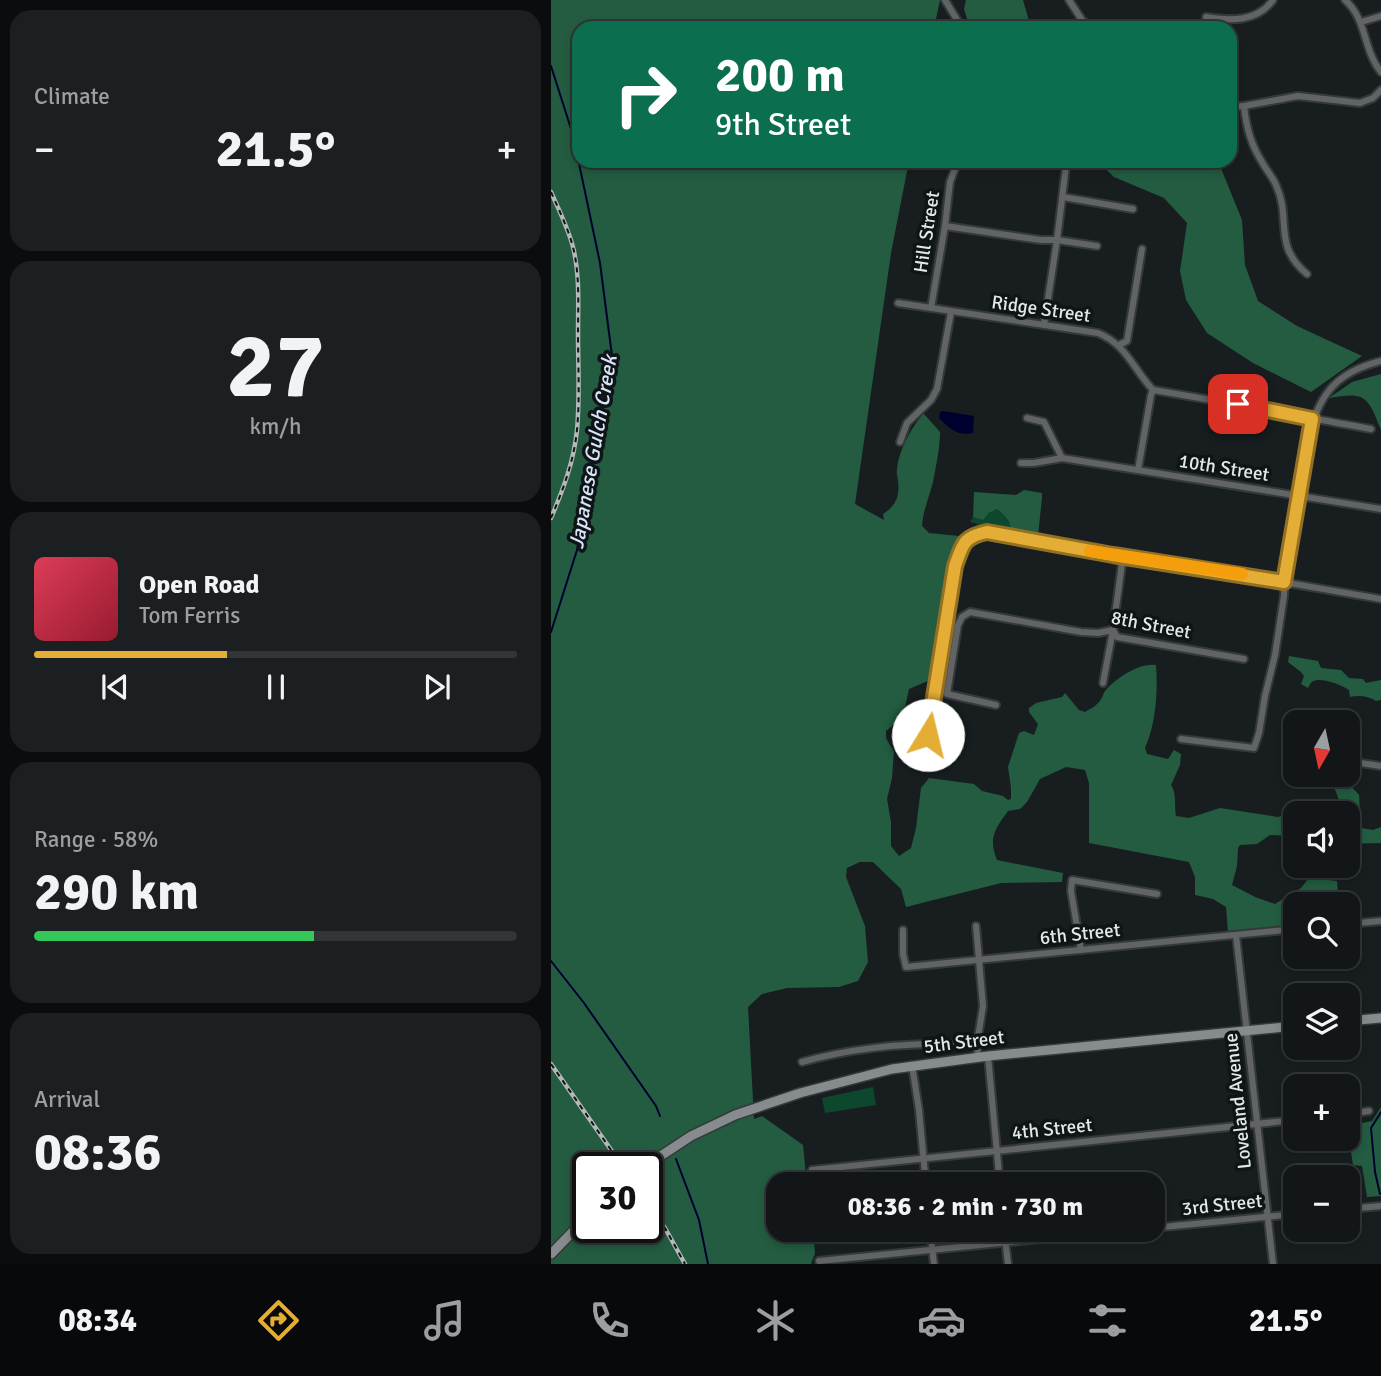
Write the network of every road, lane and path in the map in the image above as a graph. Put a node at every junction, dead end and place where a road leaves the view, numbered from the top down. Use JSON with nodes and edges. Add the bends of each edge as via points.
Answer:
{"nodes":[{"id":1,"x":945,"y":0,"type":"edge"},
{"id":2,"x":1069,"y":0,"type":"edge"},
{"id":3,"x":1273,"y":0,"type":"edge"},
{"id":4,"x":1345,"y":0,"type":"edge"},
{"id":5,"x":1381,"y":16,"type":"edge"},
{"id":6,"x":1206,"y":17,"type":"dead end"},
{"id":7,"x":958,"y":21,"type":"edge"},
{"id":8,"x":1083,"y":21,"type":"edge"},
{"id":9,"x":1361,"y":22,"type":"junction"},
{"id":10,"x":1381,"y":72,"type":"edge"},
{"id":11,"x":1381,"y":89,"type":"edge"},
{"id":12,"x":1237,"y":106,"type":"edge"},
{"id":13,"x":1244,"y":106,"type":"junction"},
{"id":14,"x":955,"y":168,"type":"edge"},
{"id":15,"x":1066,"y":168,"type":"edge"},
{"id":16,"x":1063,"y":197,"type":"junction"},
{"id":17,"x":1133,"y":209,"type":"dead end"},
{"id":18,"x":945,"y":226,"type":"junction"},
{"id":19,"x":1057,"y":240,"type":"junction"},
{"id":20,"x":1097,"y":246,"type":"dead end"},
{"id":21,"x":1142,"y":249,"type":"dead end"},
{"id":22,"x":1307,"y":274,"type":"dead end"},
{"id":23,"x":898,"y":303,"type":"dead end"},
{"id":24,"x":931,"y":308,"type":"junction"},
{"id":25,"x":951,"y":312,"type":"junction"},
{"id":26,"x":1044,"y":325,"type":"junction"},
{"id":27,"x":1119,"y":345,"type":"junction"},
{"id":28,"x":1381,"y":361,"type":"edge"},
{"id":29,"x":1153,"y":390,"type":"junction"},
{"id":30,"x":1027,"y":418,"type":"dead end"},
{"id":31,"x":1312,"y":419,"type":"junction"},
{"id":32,"x":1371,"y":429,"type":"dead end"},
{"id":33,"x":900,"y":442,"type":"dead end"},
{"id":34,"x":1062,"y":458,"type":"junction"},
{"id":35,"x":1021,"y":463,"type":"dead end"},
{"id":36,"x":1138,"y":470,"type":"junction"},
{"id":37,"x":1299,"y":495,"type":"junction"},
{"id":38,"x":1381,"y":509,"type":"edge"},
{"id":39,"x":1123,"y":556,"type":"junction"},
{"id":40,"x":1284,"y":582,"type":"junction"},
{"id":41,"x":1381,"y":599,"type":"edge"},
{"id":42,"x":1113,"y":630,"type":"junction"},
{"id":43,"x":1243,"y":659,"type":"dead end"},
{"id":44,"x":1103,"y":683,"type":"dead end"},
{"id":45,"x":996,"y":705,"type":"dead end"},
{"id":46,"x":928,"y":735,"type":"dead end"},
{"id":47,"x":1181,"y":739,"type":"dead end"},
{"id":48,"x":1360,"y":763,"type":"edge"},
{"id":49,"x":1381,"y":766,"type":"edge"},
{"id":50,"x":1157,"y":894,"type":"dead end"},
{"id":51,"x":1381,"y":921,"type":"edge"},
{"id":52,"x":1360,"y":923,"type":"edge"},
{"id":53,"x":976,"y":926,"type":"dead end"},
{"id":54,"x":903,"y":930,"type":"dead end"},
{"id":55,"x":1283,"y":930,"type":"edge"},
{"id":56,"x":1236,"y":935,"type":"junction"},
{"id":57,"x":1081,"y":950,"type":"junction"},
{"id":58,"x":979,"y":960,"type":"junction"},
{"id":59,"x":1381,"y":1018,"type":"edge"},
{"id":60,"x":1360,"y":1020,"type":"edge"},
{"id":61,"x":1283,"y":1027,"type":"edge"},
{"id":62,"x":1246,"y":1031,"type":"junction"},
{"id":63,"x":977,"y":1044,"type":"junction"},
{"id":64,"x":983,"y":1057,"type":"junction"},
{"id":65,"x":802,"y":1062,"type":"dead end"},
{"id":66,"x":912,"y":1065,"type":"junction"},
{"id":67,"x":1369,"y":1111,"type":"dead end"},
{"id":68,"x":1360,"y":1112,"type":"edge"},
{"id":69,"x":1283,"y":1122,"type":"edge"},
{"id":70,"x":1257,"y":1125,"type":"junction"},
{"id":71,"x":996,"y":1150,"type":"junction"},
{"id":72,"x":663,"y":1155,"type":"edge"},
{"id":73,"x":923,"y":1157,"type":"junction"},
{"id":74,"x":812,"y":1170,"type":"dead end"},
{"id":75,"x":925,"y":1172,"type":"edge"},
{"id":76,"x":999,"y":1172,"type":"edge"},
{"id":77,"x":1381,"y":1206,"type":"edge"},
{"id":78,"x":1360,"y":1208,"type":"edge"},
{"id":79,"x":1283,"y":1215,"type":"edge"},
{"id":80,"x":1267,"y":1217,"type":"junction"},
{"id":81,"x":1165,"y":1227,"type":"edge"},
{"id":82,"x":572,"y":1232,"type":"edge"},
{"id":83,"x":931,"y":1242,"type":"edge"},
{"id":84,"x":1015,"y":1242,"type":"edge"},
{"id":85,"x":1005,"y":1243,"type":"junction"},
{"id":86,"x":932,"y":1250,"type":"junction"},
{"id":87,"x":551,"y":1254,"type":"edge"},
{"id":88,"x":819,"y":1261,"type":"dead end"},
{"id":89,"x":934,"y":1264,"type":"edge"},
{"id":90,"x":1008,"y":1264,"type":"edge"},
{"id":91,"x":1273,"y":1264,"type":"edge"}],
"edges":[{"from":1,"to":7,"type":"street"},
{"from":2,"to":8,"type":"street"},
{"from":3,"to":6,"type":"street","via":[[1254,16],[1236,20]]},
{"from":4,"to":9,"type":"street"},
{"from":5,"to":9,"type":"street"},
{"from":9,"to":10,"type":"street","via":[[1366,44]]},
{"from":11,"to":13,"type":"street","via":[[1360,103],[1298,96]]},
{"from":12,"to":13,"type":"street"},
{"from":13,"to":22,"type":"street","via":[[1253,147],[1277,186],[1286,246]]},
{"from":14,"to":18,"type":"street","name":"Hill Street"},
{"from":15,"to":16,"type":"street"},
{"from":16,"to":17,"type":"street"},
{"from":16,"to":19,"type":"street"},
{"from":18,"to":19,"type":"street"},
{"from":18,"to":24,"type":"street","name":"Hill Street"},
{"from":19,"to":20,"type":"street"},
{"from":19,"to":26,"type":"street"},
{"from":21,"to":27,"type":"street","via":[[1127,341]]},
{"from":23,"to":24,"type":"street","name":"Ridge Street"},
{"from":24,"to":25,"type":"street","name":"Ridge Street"},
{"from":25,"to":26,"type":"street","name":"Ridge Street"},
{"from":25,"to":33,"type":"street","via":[[937,389],[907,422]]},
{"from":26,"to":27,"type":"street","name":"Ridge Street","via":[[1098,333]]},
{"from":27,"to":29,"type":"street","name":"Ridge Street"},
{"from":28,"to":31,"type":"street","via":[[1340,379],[1328,390]]},
{"from":29,"to":31,"type":"street"},
{"from":29,"to":36,"type":"street"},
{"from":30,"to":34,"type":"street","via":[[1044,422]]},
{"from":31,"to":32,"type":"street"},
{"from":31,"to":37,"type":"street"},
{"from":34,"to":35,"type":"street","name":"10th Street"},
{"from":34,"to":36,"type":"street","name":"10th Street"},
{"from":36,"to":37,"type":"street","name":"10th Street"},
{"from":37,"to":38,"type":"street","name":"10th Street"},
{"from":37,"to":40,"type":"street"},
{"from":39,"to":40,"type":"street"},
{"from":39,"to":42,"type":"street"},
{"from":39,"to":46,"type":"street","via":[[987,532],[971,535],[955,566]]},
{"from":40,"to":41,"type":"street"},
{"from":40,"to":47,"type":"street","via":[[1275,655],[1254,748]]},
{"from":42,"to":43,"type":"street","name":"8th Street","via":[[1117,636]]},
{"from":42,"to":44,"type":"street"},
{"from":42,"to":45,"type":"street","name":"8th Street","via":[[1081,632],[970,612],[962,617],[947,694]]},
{"from":48,"to":49,"type":"street"},
{"from":50,"to":57,"type":"street","via":[[1072,880]]},
{"from":51,"to":52,"type":"street"},
{"from":53,"to":58,"type":"street"},
{"from":54,"to":58,"type":"street","name":"6th Street","via":[[906,967]]},
{"from":55,"to":56,"type":"street","name":"6th Street"},
{"from":56,"to":57,"type":"street","name":"6th Street"},
{"from":56,"to":62,"type":"street","name":"Loveland Avenue"},
{"from":57,"to":58,"type":"street","name":"6th Street"},
{"from":58,"to":63,"type":"street","via":[[983,1006]]},
{"from":59,"to":60,"type":"main road"},
{"from":61,"to":62,"type":"main road","name":"5th Street"},
{"from":62,"to":64,"type":"main road","name":"5th Street"},
{"from":62,"to":70,"type":"street","name":"Loveland Avenue"},
{"from":63,"to":64,"type":"street"},
{"from":63,"to":65,"type":"street","via":[[907,1044]]},
{"from":64,"to":66,"type":"main road","name":"5th Street"},
{"from":64,"to":71,"type":"street"},
{"from":66,"to":72,"type":"main road","name":"5th Street","via":[[800,1093],[735,1115]]},
{"from":66,"to":73,"type":"street"},
{"from":67,"to":68,"type":"street"},
{"from":69,"to":70,"type":"street","name":"4th Street"},
{"from":70,"to":71,"type":"street","name":"4th Street"},
{"from":70,"to":80,"type":"street","name":"Loveland Avenue"},
{"from":71,"to":73,"type":"street","name":"4th Street"},
{"from":71,"to":76,"type":"street"},
{"from":73,"to":74,"type":"street","name":"4th Street"},
{"from":73,"to":75,"type":"street"},
{"from":77,"to":78,"type":"street"},
{"from":79,"to":80,"type":"street","name":"3rd Street"},
{"from":80,"to":81,"type":"street","name":"3rd Street"},
{"from":80,"to":91,"type":"street","name":"Loveland Avenue"},
{"from":82,"to":87,"type":"main road"},
{"from":83,"to":86,"type":"street"},
{"from":84,"to":85,"type":"street"},
{"from":85,"to":86,"type":"street"},
{"from":85,"to":90,"type":"street"},
{"from":86,"to":88,"type":"street"},
{"from":86,"to":89,"type":"street"}]}
